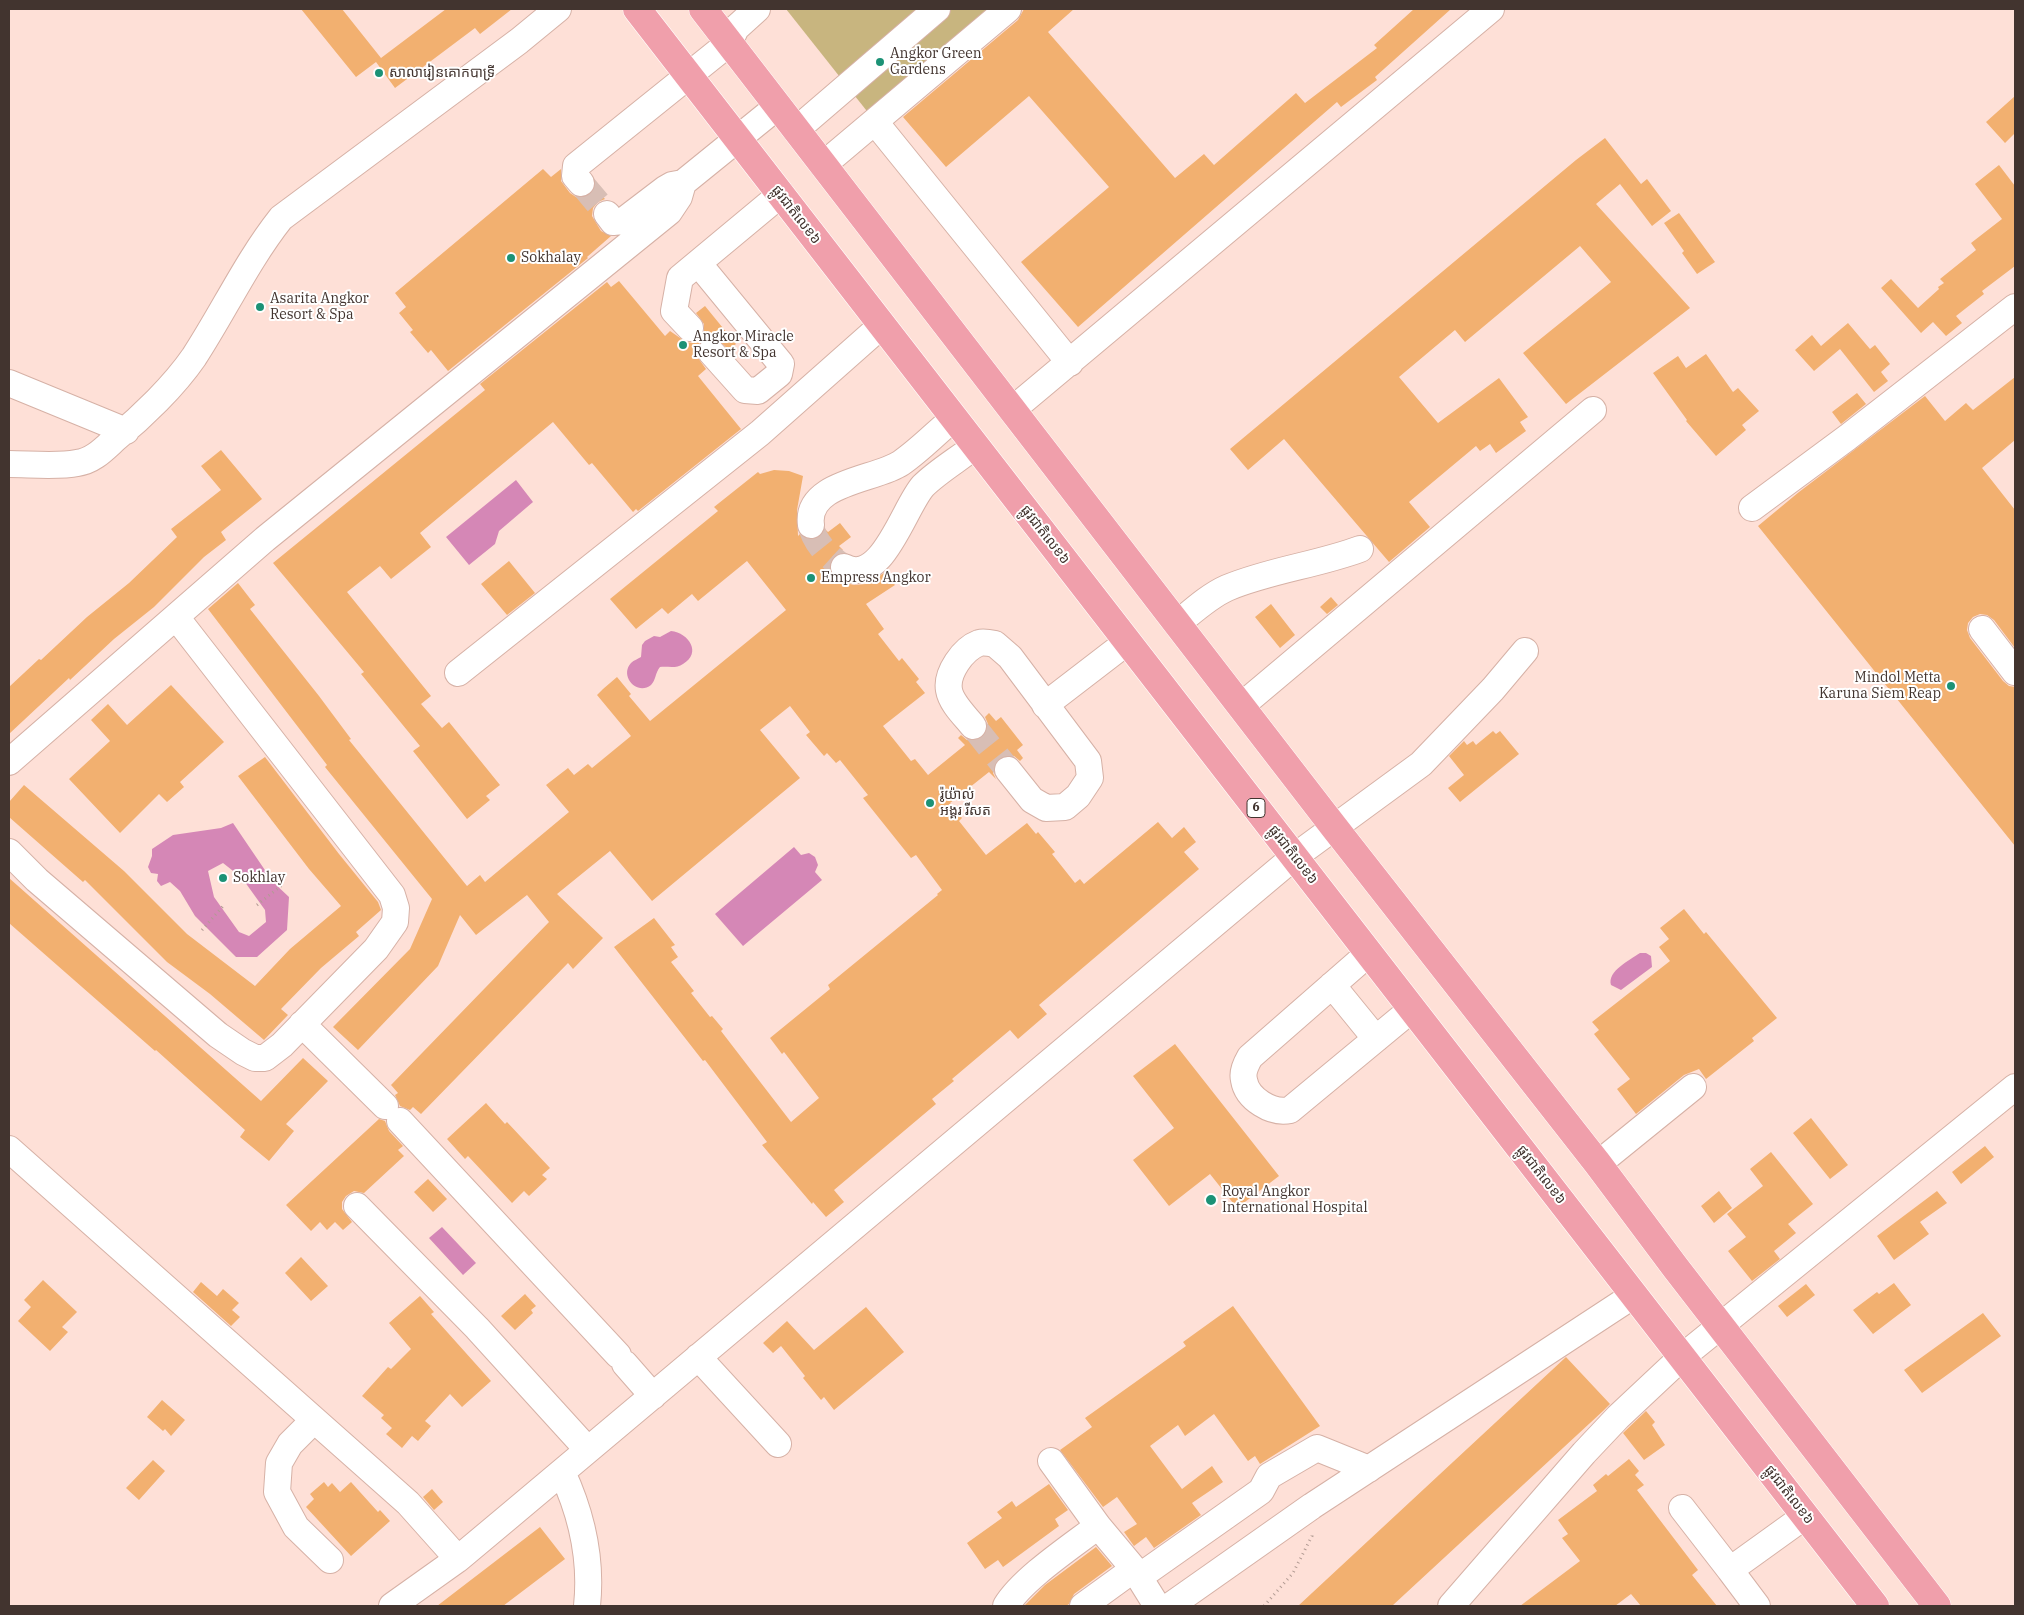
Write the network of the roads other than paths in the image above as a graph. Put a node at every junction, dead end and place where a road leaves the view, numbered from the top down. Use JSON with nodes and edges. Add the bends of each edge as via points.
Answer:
{"nodes":[{"id":1,"x":558,"y":9,"type":"edge"},
{"id":2,"x":637,"y":9,"type":"edge"},
{"id":3,"x":703,"y":9,"type":"edge"},
{"id":4,"x":757,"y":9,"type":"edge"},
{"id":5,"x":937,"y":9,"type":"edge"},
{"id":6,"x":1008,"y":9,"type":"edge"},
{"id":7,"x":1491,"y":9,"type":"edge"},
{"id":8,"x":729,"y":43,"type":"junction"},
{"id":9,"x":689,"y":76,"type":"junction"},
{"id":10,"x":778,"y":106,"type":"junction"},
{"id":11,"x":875,"y":122,"type":"junction"},
{"id":12,"x":796,"y":130,"type":"junction"},
{"id":13,"x":737,"y":138,"type":"junction"},
{"id":14,"x":823,"y":165,"type":"junction"},
{"id":15,"x":581,"y":183,"type":"tunnel mouth"},
{"id":16,"x":683,"y":183,"type":"junction"},
{"id":17,"x":780,"y":194,"type":"junction"},
{"id":18,"x":606,"y":214,"type":"tunnel mouth"},
{"id":19,"x":698,"y":263,"type":"junction"},
{"id":20,"x":2015,"y":307,"type":"edge"},
{"id":21,"x":882,"y":325,"type":"junction"},
{"id":22,"x":690,"y":328,"type":"dead end"},
{"id":23,"x":711,"y":352,"type":"dead end"},
{"id":24,"x":1070,"y":363,"type":"junction"},
{"id":25,"x":9,"y":383,"type":"edge"},
{"id":26,"x":1012,"y":410,"type":"junction"},
{"id":27,"x":1593,"y":410,"type":"dead end"},
{"id":28,"x":954,"y":418,"type":"junction"},
{"id":29,"x":126,"y":430,"type":"junction"},
{"id":30,"x":975,"y":446,"type":"junction"},
{"id":31,"x":9,"y":464,"type":"edge"},
{"id":32,"x":1752,"y":508,"type":"dead end"},
{"id":33,"x":811,"y":525,"type":"tunnel mouth"},
{"id":34,"x":1360,"y":549,"type":"dead end"},
{"id":35,"x":844,"y":566,"type":"tunnel mouth"},
{"id":36,"x":176,"y":617,"type":"junction"},
{"id":37,"x":1177,"y":624,"type":"junction"},
{"id":38,"x":1982,"y":629,"type":"dead end"},
{"id":39,"x":1127,"y":642,"type":"junction"},
{"id":40,"x":1525,"y":651,"type":"dead end"},
{"id":41,"x":458,"y":672,"type":"dead end"},
{"id":42,"x":2015,"y":672,"type":"edge"},
{"id":43,"x":1045,"y":705,"type":"junction"},
{"id":44,"x":1241,"y":706,"type":"junction"},
{"id":45,"x":973,"y":726,"type":"tunnel mouth"},
{"id":46,"x":9,"y":762,"type":"edge"},
{"id":47,"x":1008,"y":770,"type":"tunnel mouth"},
{"id":48,"x":1334,"y":827,"type":"junction"},
{"id":49,"x":9,"y":852,"type":"edge"},
{"id":50,"x":1294,"y":857,"type":"junction"},
{"id":51,"x":1369,"y":953,"type":"junction"},
{"id":52,"x":1332,"y":985,"type":"junction"},
{"id":53,"x":1412,"y":1009,"type":"junction"},
{"id":54,"x":302,"y":1024,"type":"junction"},
{"id":55,"x":1376,"y":1039,"type":"junction"},
{"id":56,"x":1693,"y":1087,"type":"dead end"},
{"id":57,"x":2015,"y":1087,"type":"edge"},
{"id":58,"x":9,"y":1149,"type":"edge"},
{"id":59,"x":1598,"y":1164,"type":"junction"},
{"id":60,"x":357,"y":1206,"type":"dead end"},
{"id":61,"x":1634,"y":1295,"type":"junction"},
{"id":62,"x":1721,"y":1326,"type":"junction"},
{"id":63,"x":698,"y":1357,"type":"junction"},
{"id":64,"x":1682,"y":1357,"type":"junction"},
{"id":65,"x":653,"y":1396,"type":"junction"},
{"id":66,"x":314,"y":1420,"type":"junction"},
{"id":67,"x":778,"y":1444,"type":"dead end"},
{"id":68,"x":588,"y":1450,"type":"junction"},
{"id":69,"x":1052,"y":1461,"type":"dead end"},
{"id":70,"x":1369,"y":1469,"type":"junction"},
{"id":71,"x":562,"y":1472,"type":"junction"},
{"id":72,"x":1682,"y":1508,"type":"dead end"},
{"id":73,"x":1805,"y":1516,"type":"junction"},
{"id":74,"x":1098,"y":1526,"type":"junction"},
{"id":75,"x":458,"y":1559,"type":"junction"},
{"id":76,"x":330,"y":1560,"type":"dead end"},
{"id":77,"x":1730,"y":1570,"type":"junction"},
{"id":78,"x":1137,"y":1573,"type":"junction"},
{"id":79,"x":392,"y":1606,"type":"edge"},
{"id":80,"x":586,"y":1606,"type":"edge"},
{"id":81,"x":1006,"y":1606,"type":"edge"},
{"id":82,"x":1083,"y":1606,"type":"edge"},
{"id":83,"x":1157,"y":1606,"type":"edge"},
{"id":84,"x":1170,"y":1606,"type":"edge"},
{"id":85,"x":1452,"y":1606,"type":"edge"},
{"id":86,"x":1757,"y":1606,"type":"edge"},
{"id":87,"x":1875,"y":1606,"type":"edge"},
{"id":88,"x":1937,"y":1606,"type":"edge"}],
"edges":[{"from":1,"to":29,"type":"street","via":[[281,218],[236,284],[193,358]]},
{"from":2,"to":9,"type":"highway","name":"ផ្លូវជាតិលេខ៦","number":"6"},
{"from":3,"to":8,"type":"highway"},
{"from":4,"to":8,"type":"street","via":[[736,28]]},
{"from":5,"to":12,"type":"street"},
{"from":6,"to":11,"type":"street"},
{"from":7,"to":24,"type":"street"},
{"from":8,"to":9,"type":"street"},
{"from":8,"to":10,"type":"highway"},
{"from":9,"to":13,"type":"highway","name":"ផ្លូវជាតិលេខ៦","number":"6"},
{"from":9,"to":15,"type":"street","via":[[576,166],[575,176]]},
{"from":10,"to":12,"type":"highway"},
{"from":10,"to":13,"type":"street"},
{"from":11,"to":14,"type":"street"},
{"from":11,"to":24,"type":"street"},
{"from":12,"to":14,"type":"highway"},
{"from":13,"to":16,"type":"street"},
{"from":13,"to":17,"type":"highway","name":"ផ្លូវជាតិលេខ៦","number":"6"},
{"from":14,"to":26,"type":"highway"},
{"from":16,"to":18,"type":"street","via":[[665,189],[622,221],[613,222]]},
{"from":16,"to":36,"type":"street","via":[[679,197],[668,212],[265,539]]},
{"from":17,"to":19,"type":"street"},
{"from":17,"to":21,"type":"highway","name":"ផ្លូវជាតិលេខ៦","number":"6"},
{"from":19,"to":22,"type":"street","via":[[680,278],[674,311]]},
{"from":19,"to":23,"type":"street","via":[[781,364],[779,374],[758,391],[745,390]]},
{"from":20,"to":32,"type":"street"},
{"from":21,"to":28,"type":"highway","name":"ផ្លូវជាតិលេខ៦","number":"6"},
{"from":21,"to":41,"type":"street","via":[[760,433]]},
{"from":24,"to":26,"type":"street"},
{"from":25,"to":29,"type":"street"},
{"from":26,"to":37,"type":"highway"},
{"from":27,"to":44,"type":"street"},
{"from":28,"to":30,"type":"highway","name":"ផ្លូវជាតិលេខ៦","number":"6"},
{"from":28,"to":33,"type":"street","via":[[900,463],[837,486],[817,501],[810,518]]},
{"from":29,"to":31,"type":"street","via":[[93,458],[78,463]]},
{"from":30,"to":35,"type":"street","via":[[923,487],[883,554],[865,569],[850,570]]},
{"from":30,"to":39,"type":"highway","name":"ផ្លូវជាតិលេខ៦","number":"6"},
{"from":34,"to":37,"type":"street","via":[[1334,559],[1298,565],[1227,589]]},
{"from":36,"to":46,"type":"street"},
{"from":36,"to":54,"type":"street","via":[[392,895],[396,908],[395,922],[376,949]]},
{"from":37,"to":44,"type":"highway"},
{"from":38,"to":42,"type":"street"},
{"from":39,"to":43,"type":"street"},
{"from":39,"to":50,"type":"highway","name":"ផ្លូវជាតិលេខ៦","number":"6"},
{"from":40,"to":48,"type":"street","via":[[1494,689],[1421,764]]},
{"from":43,"to":45,"type":"street","via":[[1010,657],[995,644],[979,643],[964,653],[950,675],[949,690],[953,701]]},
{"from":43,"to":47,"type":"street","via":[[1088,761],[1090,778],[1078,796],[1065,807],[1046,808],[1032,800]]},
{"from":44,"to":48,"type":"highway"},
{"from":48,"to":50,"type":"street"},
{"from":48,"to":59,"type":"highway"},
{"from":49,"to":54,"type":"street","via":[[37,880],[211,1029],[244,1052],[255,1058],[266,1058]]},
{"from":50,"to":51,"type":"highway","name":"ផ្លូវជាតិលេខ៦","number":"6"},
{"from":50,"to":63,"type":"street"},
{"from":51,"to":52,"type":"street"},
{"from":51,"to":53,"type":"highway","name":"ផ្លូវជាតិលេខ៦","number":"6"},
{"from":52,"to":55,"type":"street"},
{"from":52,"to":55,"type":"street","via":[[1250,1057],[1243,1078],[1254,1098],[1272,1109],[1290,1110]]},
{"from":53,"to":55,"type":"street"},
{"from":53,"to":61,"type":"highway","name":"ផ្លូវជាតិលេខ៦","number":"6"},
{"from":54,"to":65,"type":"street","via":[[392,1114]]},
{"from":56,"to":59,"type":"street"},
{"from":57,"to":62,"type":"street"},
{"from":58,"to":66,"type":"street"},
{"from":59,"to":62,"type":"highway"},
{"from":60,"to":68,"type":"street","via":[[477,1328]]},
{"from":61,"to":64,"type":"highway","name":"ផ្លូវជាតិលេខ៦","number":"6"},
{"from":61,"to":70,"type":"street"},
{"from":62,"to":64,"type":"street"},
{"from":62,"to":88,"type":"highway"},
{"from":63,"to":65,"type":"street"},
{"from":63,"to":67,"type":"street"},
{"from":64,"to":73,"type":"highway","name":"ផ្លូវជាតិលេខ៦","number":"6"},
{"from":64,"to":85,"type":"street","via":[[1584,1453]]},
{"from":65,"to":68,"type":"street"},
{"from":66,"to":75,"type":"street","via":[[408,1503]]},
{"from":66,"to":76,"type":"street","via":[[290,1444],[279,1463],[277,1492],[296,1527]]},
{"from":68,"to":71,"type":"street"},
{"from":69,"to":74,"type":"street"},
{"from":70,"to":78,"type":"street","via":[[1317,1448],[1269,1476],[1261,1491]]},
{"from":70,"to":84,"type":"street"},
{"from":71,"to":75,"type":"street"},
{"from":71,"to":80,"type":"street","via":[[575,1498],[588,1556],[590,1581]]},
{"from":72,"to":77,"type":"street"},
{"from":73,"to":77,"type":"street"},
{"from":73,"to":87,"type":"highway","name":"ផ្លូវជាតិលេខ៦","number":"6"},
{"from":74,"to":78,"type":"street"},
{"from":74,"to":81,"type":"street","via":[[1027,1582]]},
{"from":75,"to":79,"type":"street"},
{"from":77,"to":86,"type":"street"},
{"from":78,"to":82,"type":"street"},
{"from":78,"to":83,"type":"street"}]}
